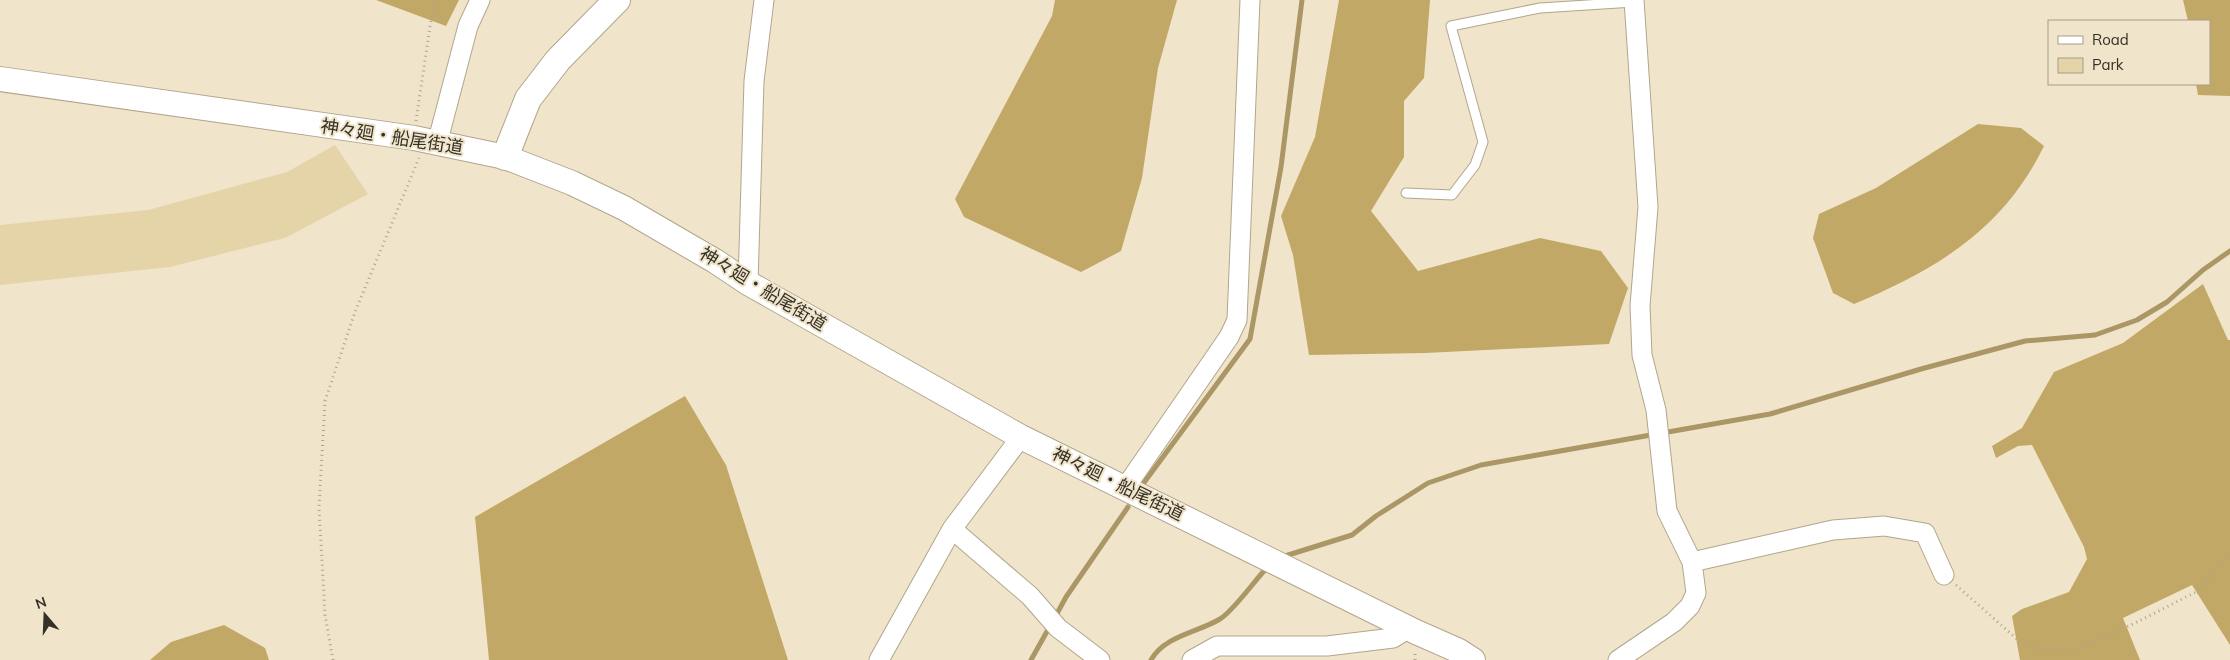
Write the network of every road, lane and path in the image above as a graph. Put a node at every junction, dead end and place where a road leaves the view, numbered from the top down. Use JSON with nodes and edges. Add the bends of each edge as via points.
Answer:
{"nodes":[{"id":1,"x":434,"y":0,"type":"edge"},
{"id":2,"x":480,"y":0,"type":"edge"},
{"id":3,"x":617,"y":0,"type":"edge"},
{"id":4,"x":764,"y":0,"type":"edge"},
{"id":5,"x":1250,"y":0,"type":"edge"},
{"id":6,"x":1634,"y":1,"type":"edge"},
{"id":7,"x":0,"y":79,"type":"edge"},
{"id":8,"x":425,"y":141,"type":"junction"},
{"id":9,"x":505,"y":156,"type":"junction"},
{"id":10,"x":1406,"y":193,"type":"dead end"},
{"id":11,"x":748,"y":283,"type":"junction"},
{"id":12,"x":1021,"y":437,"type":"junction"},
{"id":13,"x":1132,"y":492,"type":"junction"},
{"id":14,"x":952,"y":528,"type":"junction"},
{"id":15,"x":2230,"y":553,"type":"edge"},
{"id":16,"x":1692,"y":562,"type":"junction"},
{"id":17,"x":1944,"y":575,"type":"joint"},
{"id":18,"x":1409,"y":628,"type":"junction"},
{"id":19,"x":333,"y":660,"type":"edge"},
{"id":20,"x":879,"y":660,"type":"edge"},
{"id":21,"x":1100,"y":660,"type":"edge"},
{"id":22,"x":1192,"y":660,"type":"edge"},
{"id":23,"x":1473,"y":660,"type":"edge"},
{"id":24,"x":1618,"y":660,"type":"edge"}],
"edges":[{"from":1,"to":8,"type":"path"},
{"from":2,"to":8,"type":"street"},
{"from":3,"to":9,"type":"main road","via":[[558,60],[528,99]]},
{"from":4,"to":11,"type":"street","via":[[754,81]]},
{"from":5,"to":13,"type":"street","via":[[1237,320]]},
{"from":6,"to":10,"type":"lane","via":[[1540,8],[1451,26],[1483,142],[1475,165],[1452,195]]},
{"from":6,"to":16,"type":"street","via":[[1648,207],[1640,306],[1642,355],[1656,410],[1667,512]]},
{"from":7,"to":8,"type":"street","name":"神々廻・船尾街道"},
{"from":8,"to":9,"type":"street","name":"神々廻・船尾街道"},
{"from":8,"to":19,"type":"path","via":[[355,312],[325,402],[319,507],[326,615]]},
{"from":9,"to":11,"type":"street","name":"神々廻・船尾街道","via":[[624,208]]},
{"from":11,"to":12,"type":"street","name":"神々廻・船尾街道"},
{"from":12,"to":13,"type":"street","name":"神々廻・船尾街道"},
{"from":12,"to":14,"type":"street"},
{"from":13,"to":18,"type":"street","name":"神々廻・船尾街道"},
{"from":14,"to":20,"type":"street"},
{"from":14,"to":21,"type":"street","via":[[1030,596],[1058,628]]},
{"from":15,"to":17,"type":"path","via":[[2196,592],[2072,651],[2026,647]]},
{"from":16,"to":17,"type":"street","via":[[1833,530],[1884,526],[1925,533]]},
{"from":16,"to":24,"type":"street","via":[[1696,593],[1690,606],[1674,622]]},
{"from":18,"to":22,"type":"street","via":[[1393,638],[1327,646],[1218,646]]},
{"from":18,"to":23,"type":"street","name":"神々廻・船尾街道"}]}
